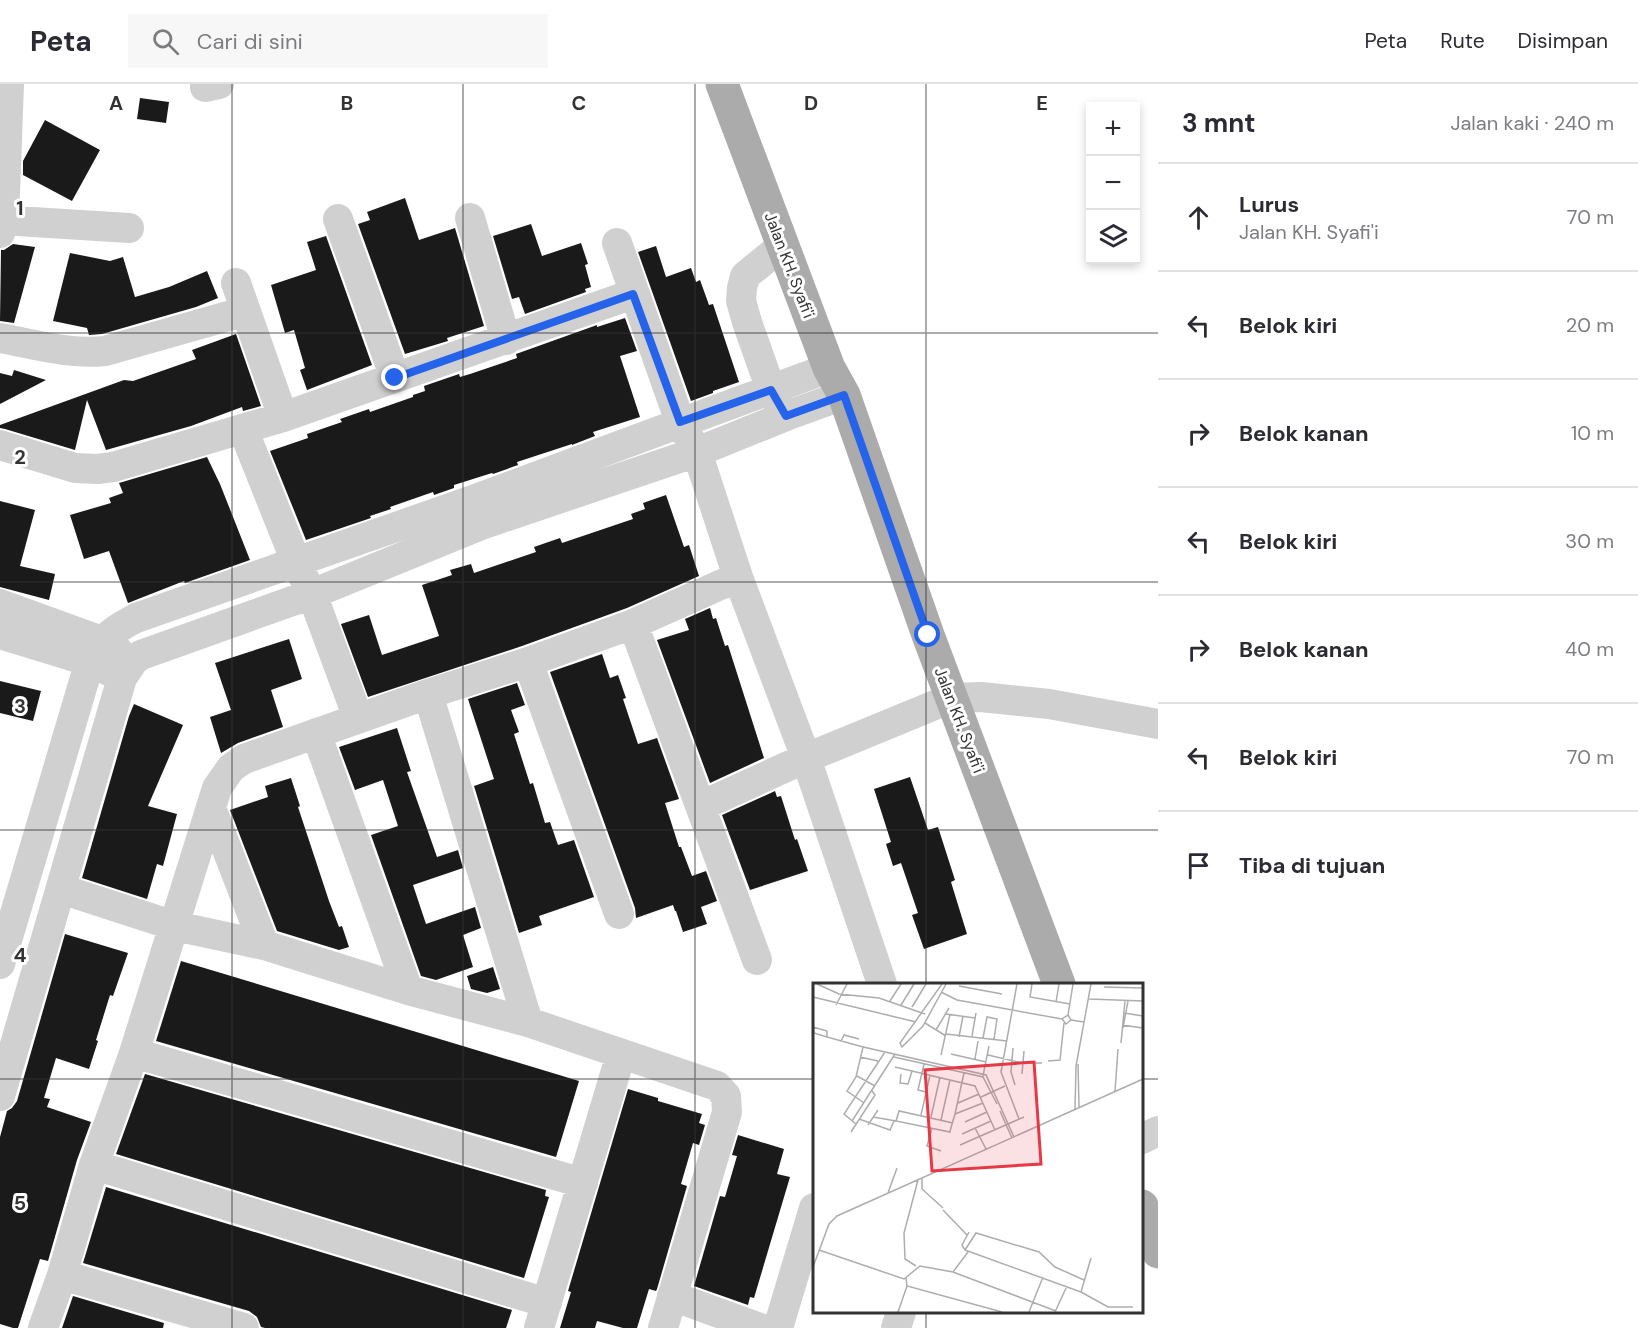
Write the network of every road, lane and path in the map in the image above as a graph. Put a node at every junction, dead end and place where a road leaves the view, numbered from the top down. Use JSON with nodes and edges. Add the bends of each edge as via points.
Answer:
{"nodes":[{"id":1,"x":722,"y":84,"type":"edge"},
{"id":2,"x":6,"y":96,"type":"edge"},
{"id":3,"x":470,"y":218,"type":"dead end"},
{"id":4,"x":338,"y":219,"type":"dead end"},
{"id":5,"x":1,"y":224,"type":"edge"},
{"id":6,"x":129,"y":228,"type":"dead end"},
{"id":7,"x":616,"y":243,"type":"dead end"},
{"id":8,"x":783,"y":245,"type":"junction"},
{"id":9,"x":236,"y":283,"type":"dead end"},
{"id":10,"x":633,"y":294,"type":"junction"},
{"id":11,"x":246,"y":311,"type":"junction"},
{"id":12,"x":0,"y":338,"type":"edge"},
{"id":13,"x":506,"y":339,"type":"junction"},
{"id":14,"x":395,"y":378,"type":"junction"},
{"id":15,"x":837,"y":381,"type":"junction"},
{"id":16,"x":771,"y":390,"type":"junction"},
{"id":17,"x":786,"y":416,"type":"junction"},
{"id":18,"x":283,"y":417,"type":"junction"},
{"id":19,"x":680,"y":422,"type":"junction"},
{"id":20,"x":243,"y":429,"type":"junction"},
{"id":21,"x":0,"y":445,"type":"edge"},
{"id":22,"x":696,"y":452,"type":"junction"},
{"id":23,"x":477,"y":512,"type":"junction"},
{"id":24,"x":296,"y":562,"type":"junction"},
{"id":25,"x":738,"y":577,"type":"junction"},
{"id":26,"x":312,"y":594,"type":"junction"},
{"id":27,"x":0,"y":604,"type":"edge"},
{"id":28,"x":633,"y":624,"type":"junction"},
{"id":29,"x":0,"y":634,"type":"edge"},
{"id":30,"x":96,"y":652,"type":"junction"},
{"id":31,"x":528,"y":662,"type":"junction"},
{"id":32,"x":128,"y":669,"type":"junction"},
{"id":33,"x":428,"y":694,"type":"junction"},
{"id":34,"x":952,"y":698,"type":"junction"},
{"id":35,"x":358,"y":718,"type":"junction"},
{"id":36,"x":1158,"y":724,"type":"edge"},
{"id":37,"x":316,"y":733,"type":"junction"},
{"id":38,"x":806,"y":758,"type":"junction"},
{"id":39,"x":700,"y":806,"type":"junction"},
{"id":40,"x":211,"y":808,"type":"junction"},
{"id":41,"x":61,"y":890,"type":"junction"},
{"id":42,"x":619,"y":914,"type":"dead end"},
{"id":43,"x":175,"y":926,"type":"junction"},
{"id":44,"x":264,"y":945,"type":"junction"},
{"id":45,"x":2,"y":959,"type":"edge"},
{"id":46,"x":757,"y":960,"type":"dead end"},
{"id":47,"x":39,"y":965,"type":"junction"},
{"id":48,"x":882,"y":983,"type":"edge"},
{"id":49,"x":1059,"y":983,"type":"edge"},
{"id":50,"x":408,"y":990,"type":"junction"},
{"id":51,"x":528,"y":1022,"type":"junction"},
{"id":52,"x":134,"y":1053,"type":"junction"},
{"id":53,"x":621,"y":1054,"type":"junction"},
{"id":54,"x":0,"y":1096,"type":"edge"},
{"id":55,"x":1158,"y":1131,"type":"edge"},
{"id":56,"x":1143,"y":1138,"type":"edge"},
{"id":57,"x":94,"y":1165,"type":"junction"},
{"id":58,"x":583,"y":1183,"type":"junction"},
{"id":59,"x":1143,"y":1209,"type":"edge"},
{"id":60,"x":813,"y":1211,"type":"edge"},
{"id":61,"x":1158,"y":1252,"type":"edge"},
{"id":62,"x":62,"y":1275,"type":"junction"},
{"id":63,"x":672,"y":1296,"type":"junction"},
{"id":64,"x":900,"y":1313,"type":"edge"},
{"id":65,"x":543,"y":1315,"type":"edge"},
{"id":66,"x":43,"y":1328,"type":"edge"},
{"id":67,"x":244,"y":1328,"type":"edge"},
{"id":68,"x":663,"y":1328,"type":"edge"},
{"id":69,"x":760,"y":1328,"type":"edge"},
{"id":70,"x":778,"y":1328,"type":"edge"},
{"id":71,"x":896,"y":1328,"type":"edge"}],
"edges":[{"from":1,"to":8,"type":"main road","name":"Jalan KH. Syafi'i"},
{"from":2,"to":5,"type":"street"},
{"from":3,"to":13,"type":"street"},
{"from":4,"to":14,"type":"street"},
{"from":5,"to":6,"type":"street"},
{"from":7,"to":10,"type":"street"},
{"from":8,"to":15,"type":"main road","name":"Jalan KH. Syafi'i"},
{"from":8,"to":16,"type":"street","via":[[745,276],[742,288],[741,301]]},
{"from":9,"to":11,"type":"street"},
{"from":10,"to":13,"type":"street"},
{"from":10,"to":19,"type":"street"},
{"from":11,"to":12,"type":"street","via":[[90,353]]},
{"from":11,"to":18,"type":"street"},
{"from":13,"to":14,"type":"street"},
{"from":14,"to":18,"type":"street"},
{"from":15,"to":16,"type":"street"},
{"from":15,"to":17,"type":"street"},
{"from":15,"to":34,"type":"main road","name":"Jalan KH. Syafi'i"},
{"from":16,"to":17,"type":"street"},
{"from":16,"to":19,"type":"street"},
{"from":17,"to":22,"type":"street"},
{"from":18,"to":20,"type":"street"},
{"from":19,"to":22,"type":"street"},
{"from":19,"to":23,"type":"street"},
{"from":20,"to":21,"type":"street","via":[[97,469],[75,468]]},
{"from":20,"to":24,"type":"street"},
{"from":22,"to":23,"type":"street"},
{"from":22,"to":25,"type":"street"},
{"from":23,"to":24,"type":"street"},
{"from":23,"to":26,"type":"street"},
{"from":24,"to":26,"type":"street"},
{"from":24,"to":30,"type":"street","via":[[136,618],[109,634]]},
{"from":25,"to":28,"type":"street"},
{"from":25,"to":38,"type":"street"},
{"from":26,"to":32,"type":"street","via":[[141,655]]},
{"from":26,"to":35,"type":"street"},
{"from":27,"to":30,"type":"street"},
{"from":28,"to":31,"type":"street"},
{"from":28,"to":39,"type":"street"},
{"from":29,"to":30,"type":"street"},
{"from":30,"to":32,"type":"street"},
{"from":30,"to":45,"type":"street"},
{"from":31,"to":33,"type":"street"},
{"from":31,"to":42,"type":"street"},
{"from":32,"to":41,"type":"street"},
{"from":33,"to":35,"type":"street"},
{"from":33,"to":51,"type":"street"},
{"from":34,"to":36,"type":"street","via":[[1049,704]]},
{"from":34,"to":38,"type":"street"},
{"from":34,"to":49,"type":"main road","name":"Jalan KH. Syafi'i"},
{"from":35,"to":37,"type":"street"},
{"from":37,"to":40,"type":"street","via":[[244,759],[231,768],[217,788]]},
{"from":37,"to":50,"type":"street"},
{"from":38,"to":39,"type":"street"},
{"from":38,"to":48,"type":"street"},
{"from":39,"to":46,"type":"street"},
{"from":40,"to":43,"type":"street"},
{"from":40,"to":44,"type":"street"},
{"from":41,"to":43,"type":"street"},
{"from":41,"to":47,"type":"street"},
{"from":43,"to":44,"type":"street"},
{"from":43,"to":52,"type":"street"},
{"from":44,"to":50,"type":"street"},
{"from":45,"to":47,"type":"street"},
{"from":47,"to":54,"type":"street"},
{"from":50,"to":51,"type":"street"},
{"from":51,"to":53,"type":"street"},
{"from":52,"to":57,"type":"street"},
{"from":52,"to":58,"type":"street"},
{"from":53,"to":58,"type":"street"},
{"from":53,"to":63,"type":"street","via":[[717,1086],[726,1096],[727,1112]]},
{"from":55,"to":56,"type":"street"},
{"from":57,"to":62,"type":"street"},
{"from":57,"to":65,"type":"street"},
{"from":58,"to":65,"type":"street"},
{"from":59,"to":61,"type":"main road"},
{"from":60,"to":70,"type":"street"},
{"from":62,"to":66,"type":"street"},
{"from":62,"to":67,"type":"street"},
{"from":63,"to":68,"type":"street"},
{"from":63,"to":69,"type":"street"},
{"from":64,"to":71,"type":"street"}]}
